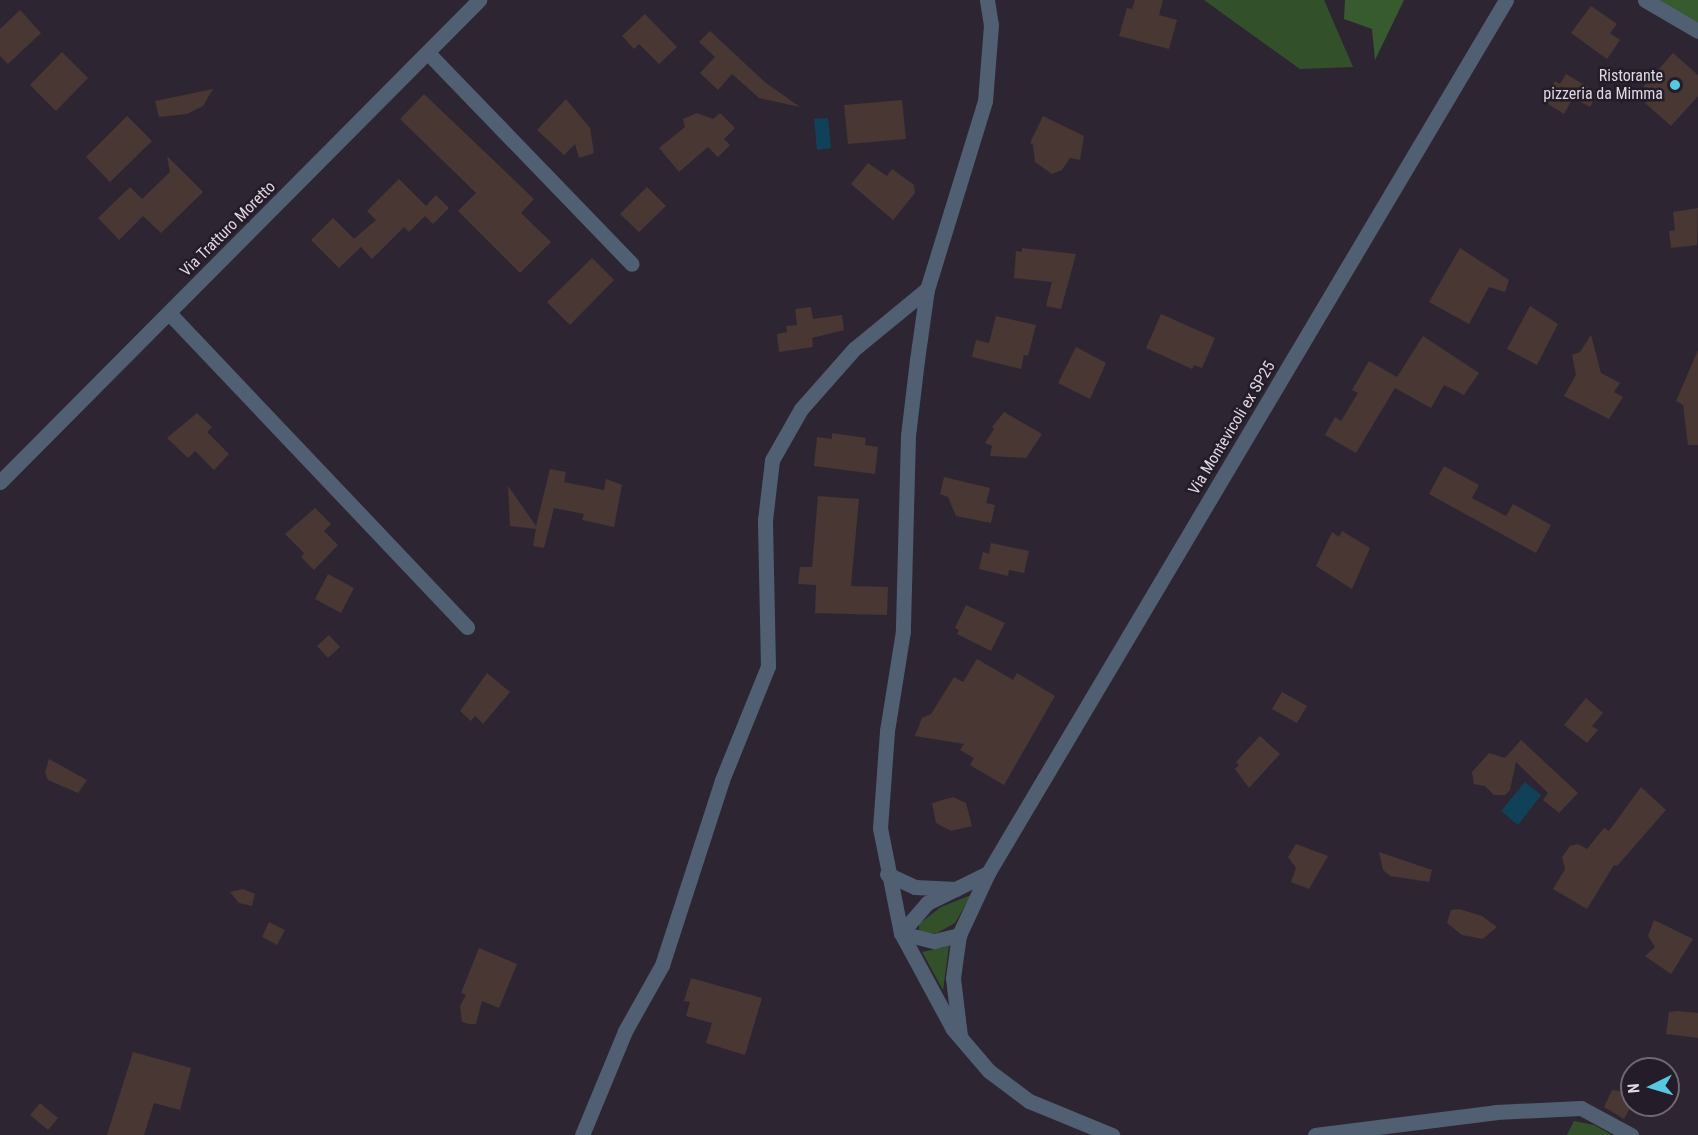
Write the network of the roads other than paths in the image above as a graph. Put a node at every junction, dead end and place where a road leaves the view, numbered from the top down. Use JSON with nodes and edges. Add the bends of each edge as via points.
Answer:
{"nodes":[{"id":1,"x":479,"y":0,"type":"edge"},
{"id":2,"x":987,"y":0,"type":"edge"},
{"id":3,"x":1506,"y":0,"type":"edge"},
{"id":4,"x":1645,"y":0,"type":"edge"},
{"id":5,"x":1698,"y":31,"type":"edge"},
{"id":6,"x":428,"y":53,"type":"junction"},
{"id":7,"x":632,"y":264,"type":"dead end"},
{"id":8,"x":927,"y":289,"type":"junction"},
{"id":9,"x":169,"y":312,"type":"junction"},
{"id":10,"x":0,"y":482,"type":"edge"},
{"id":11,"x":467,"y":627,"type":"dead end"},
{"id":12,"x":988,"y":873,"type":"junction"},
{"id":13,"x":887,"y":874,"type":"junction"},
{"id":14,"x":959,"y":889,"type":"junction"},
{"id":15,"x":901,"y":933,"type":"junction"},
{"id":16,"x":959,"y":934,"type":"junction"},
{"id":17,"x":960,"y":1036,"type":"junction"},
{"id":18,"x":582,"y":1135,"type":"edge"},
{"id":19,"x":1112,"y":1135,"type":"edge"},
{"id":20,"x":1315,"y":1135,"type":"edge"},
{"id":21,"x":1630,"y":1135,"type":"edge"}],
"edges":[{"from":1,"to":6,"type":"street","name":"Via Tratturo Moretto"},
{"from":2,"to":8,"type":"street","via":[[992,25],[985,102]]},
{"from":3,"to":12,"type":"street","name":"Via Montevicoli ex SP25"},
{"from":4,"to":5,"type":"street"},
{"from":6,"to":7,"type":"street"},
{"from":6,"to":9,"type":"street","name":"Via Tratturo Moretto"},
{"from":8,"to":13,"type":"street","via":[[908,435],[903,631],[887,731],[880,828]]},
{"from":8,"to":18,"type":"street","via":[[854,349],[801,409],[772,460],[765,520],[768,666],[722,780],[662,965],[625,1031]]},
{"from":9,"to":10,"type":"street","name":"Via Tratturo Moretto"},
{"from":9,"to":11,"type":"street"},
{"from":12,"to":14,"type":"street"},
{"from":12,"to":16,"type":"street","name":"Via Montevicoli ex SP25"},
{"from":13,"to":14,"type":"street","via":[[915,886]]},
{"from":13,"to":15,"type":"street"},
{"from":14,"to":15,"type":"street","via":[[927,903]]},
{"from":15,"to":16,"type":"street","via":[[934,941]]},
{"from":15,"to":17,"type":"street","via":[[926,985]]},
{"from":16,"to":17,"type":"street","name":"Via Montevicoli ex SP25","via":[[953,978]]},
{"from":17,"to":19,"type":"street","via":[[989,1071],[1029,1101]]},
{"from":20,"to":21,"type":"street","via":[[1496,1112],[1581,1108]]}]}
